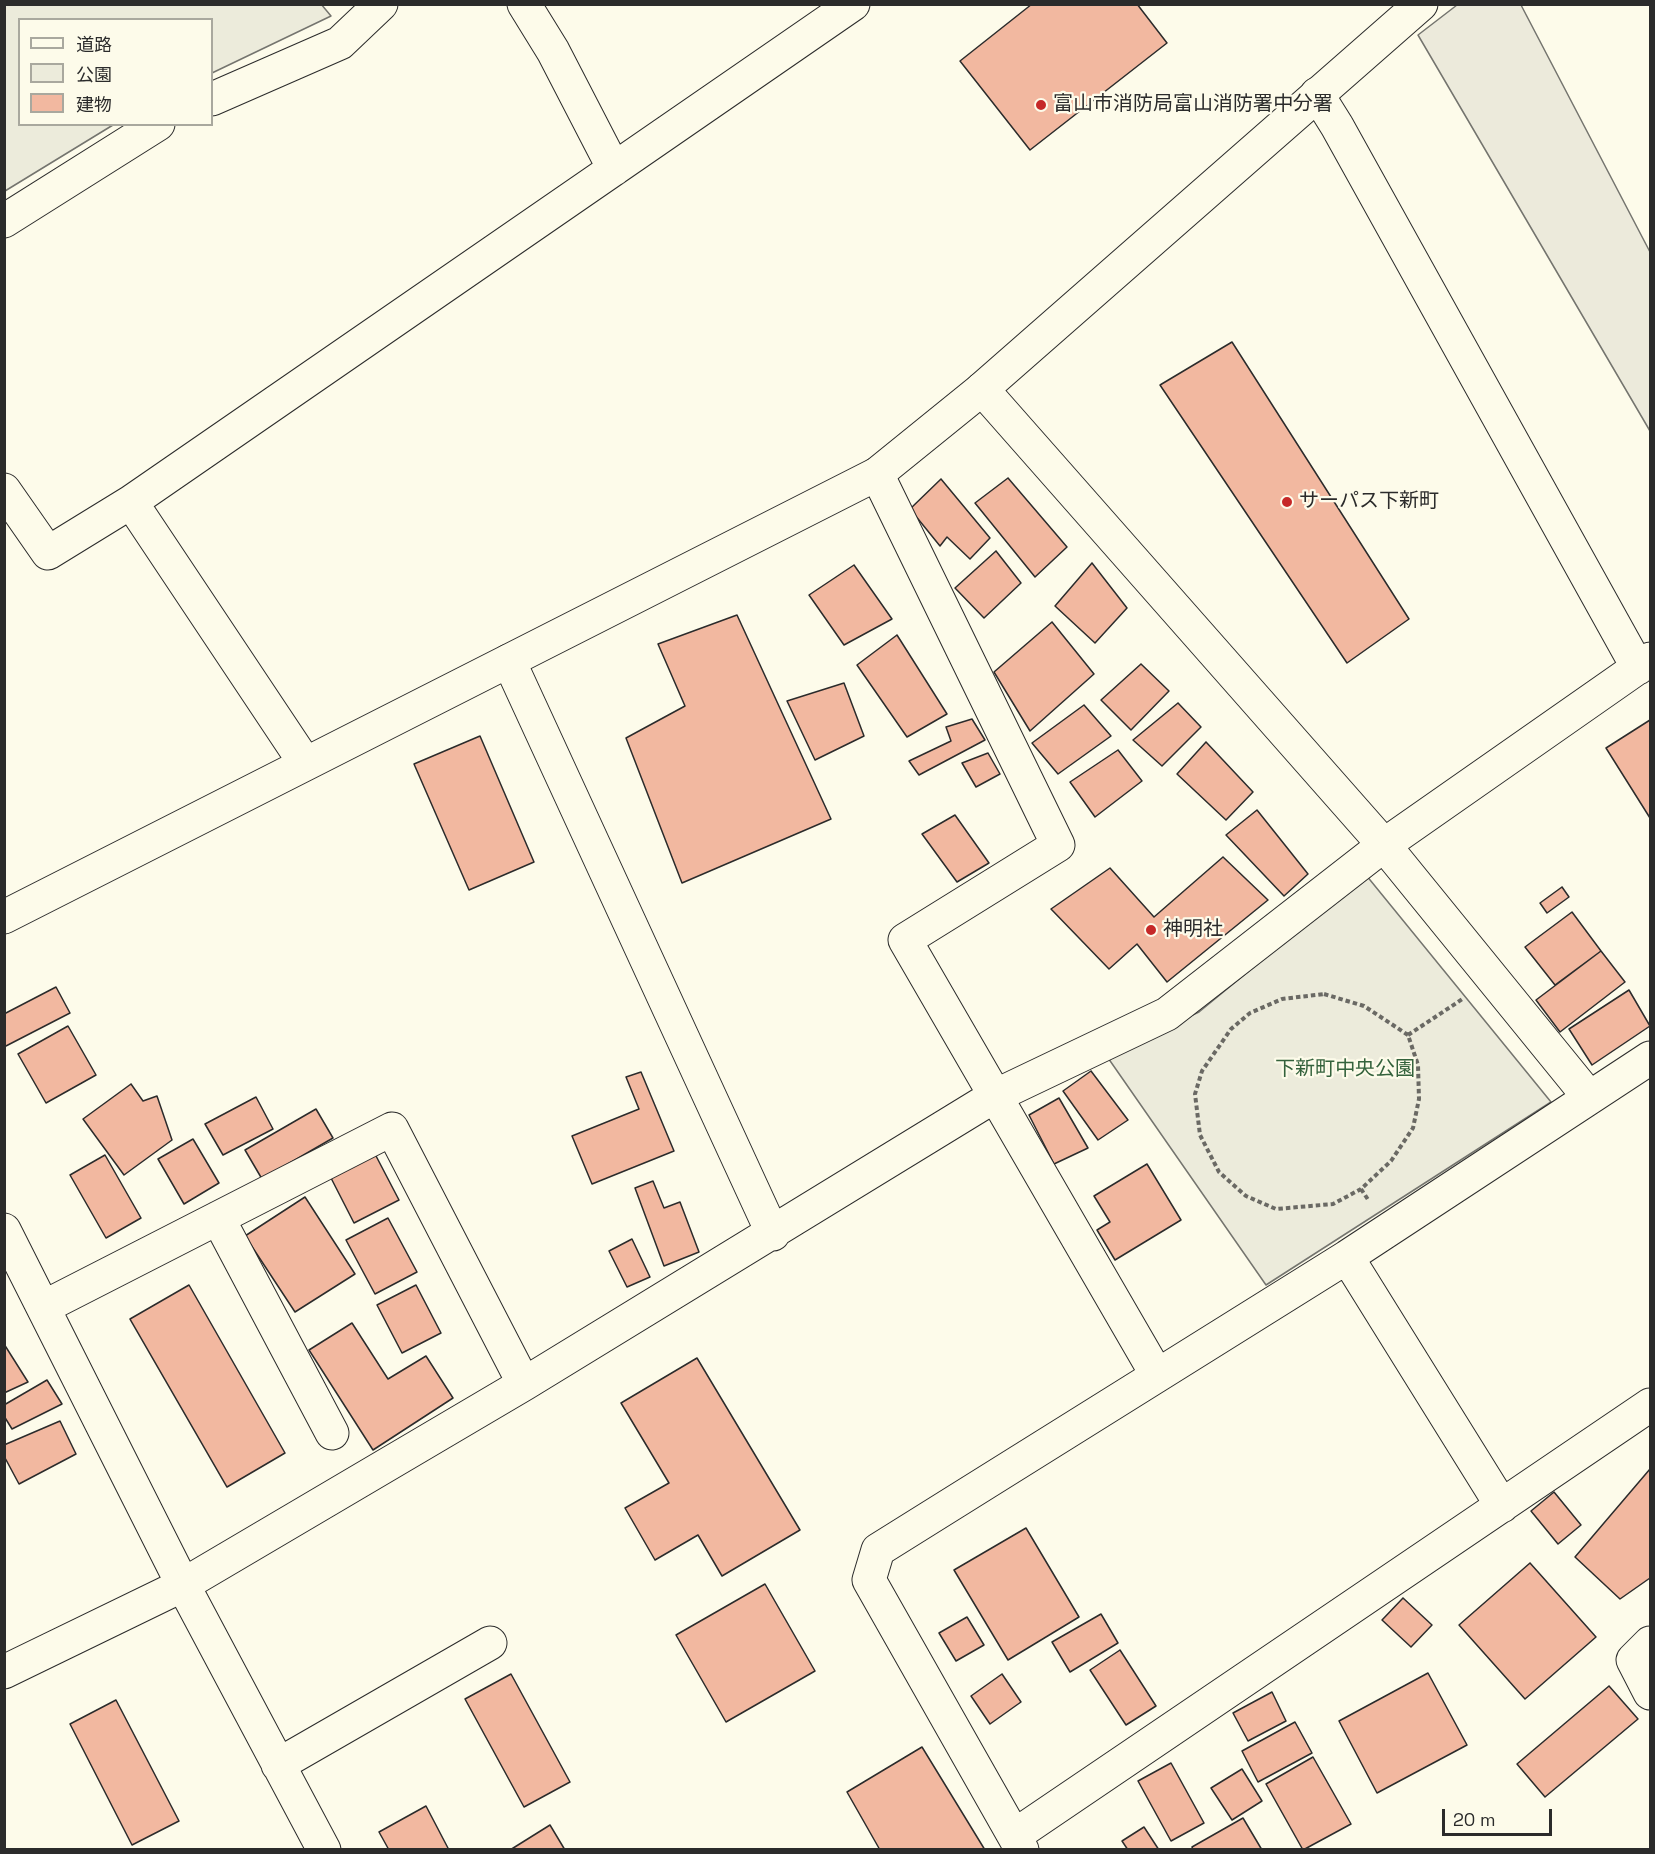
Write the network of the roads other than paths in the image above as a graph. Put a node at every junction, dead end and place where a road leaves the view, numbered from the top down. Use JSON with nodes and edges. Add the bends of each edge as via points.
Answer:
{"nodes":[{"id":1,"x":381,"y":4,"type":"edge"},
{"id":2,"x":524,"y":4,"type":"edge"},
{"id":3,"x":853,"y":4,"type":"edge"},
{"id":4,"x":1421,"y":4,"type":"edge"},
{"id":5,"x":1317,"y":94,"type":"junction"},
{"id":6,"x":213,"y":99,"type":"edge"},
{"id":7,"x":155,"y":126,"type":"edge"},
{"id":8,"x":614,"y":169,"type":"junction"},
{"id":9,"x":4,"y":221,"type":"edge"},
{"id":10,"x":982,"y":389,"type":"junction"},
{"id":11,"x":877,"y":474,"type":"junction"},
{"id":12,"x":4,"y":490,"type":"edge"},
{"id":13,"x":131,"y":502,"type":"junction"},
{"id":14,"x":509,"y":661,"type":"junction"},
{"id":15,"x":1644,"y":663,"type":"edge"},
{"id":16,"x":305,"y":763,"type":"junction"},
{"id":17,"x":1384,"y":845,"type":"junction"},
{"id":18,"x":4,"y":917,"type":"edge"},
{"id":19,"x":1650,"y":1058,"type":"edge"},
{"id":20,"x":993,"y":1096,"type":"junction"},
{"id":21,"x":1589,"y":1097,"type":"junction"},
{"id":22,"x":218,"y":1218,"type":"junction"},
{"id":23,"x":4,"y":1230,"type":"edge"},
{"id":24,"x":772,"y":1234,"type":"junction"},
{"id":25,"x":1347,"y":1257,"type":"junction"},
{"id":26,"x":44,"y":1307,"type":"junction"},
{"id":27,"x":1157,"y":1374,"type":"junction"},
{"id":28,"x":524,"y":1384,"type":"junction"},
{"id":29,"x":1650,"y":1405,"type":"edge"},
{"id":30,"x":332,"y":1433,"type":"dead end"},
{"id":31,"x":1502,"y":1506,"type":"junction"},
{"id":32,"x":183,"y":1585,"type":"junction"},
{"id":33,"x":490,"y":1643,"type":"dead end"},
{"id":34,"x":1650,"y":1643,"type":"edge"},
{"id":35,"x":4,"y":1672,"type":"edge"},
{"id":36,"x":1650,"y":1693,"type":"edge"},
{"id":37,"x":278,"y":1765,"type":"junction"},
{"id":38,"x":1018,"y":1843,"type":"edge"},
{"id":39,"x":324,"y":1850,"type":"edge"}],
"edges":[{"from":1,"to":6,"type":"street","via":[[340,44]]},
{"from":2,"to":8,"type":"street"},
{"from":3,"to":8,"type":"street"},
{"from":4,"to":5,"type":"street"},
{"from":5,"to":10,"type":"street"},
{"from":5,"to":15,"type":"street"},
{"from":7,"to":9,"type":"street"},
{"from":8,"to":13,"type":"street"},
{"from":10,"to":11,"type":"street"},
{"from":10,"to":17,"type":"street"},
{"from":11,"to":14,"type":"street"},
{"from":11,"to":20,"type":"street","via":[[1058,845],[905,940]]},
{"from":12,"to":13,"type":"street","via":[[48,553]]},
{"from":13,"to":16,"type":"street"},
{"from":14,"to":16,"type":"street"},
{"from":14,"to":24,"type":"street"},
{"from":15,"to":17,"type":"street"},
{"from":16,"to":18,"type":"street"},
{"from":17,"to":20,"type":"street","via":[[1167,1014]]},
{"from":17,"to":21,"type":"street"},
{"from":19,"to":21,"type":"street"},
{"from":20,"to":24,"type":"street"},
{"from":20,"to":27,"type":"street"},
{"from":21,"to":25,"type":"street"},
{"from":22,"to":26,"type":"street"},
{"from":22,"to":28,"type":"street","via":[[392,1129]]},
{"from":22,"to":30,"type":"street"},
{"from":23,"to":26,"type":"street"},
{"from":24,"to":28,"type":"street"},
{"from":25,"to":27,"type":"street"},
{"from":25,"to":31,"type":"street"},
{"from":26,"to":32,"type":"street"},
{"from":27,"to":38,"type":"street","via":[[878,1550],[869,1580]]},
{"from":28,"to":32,"type":"street"},
{"from":29,"to":31,"type":"street"},
{"from":31,"to":38,"type":"street"},
{"from":32,"to":35,"type":"street"},
{"from":32,"to":37,"type":"street"},
{"from":33,"to":37,"type":"street"},
{"from":34,"to":36,"type":"street","via":[[1633,1660]]},
{"from":37,"to":39,"type":"street"}]}
